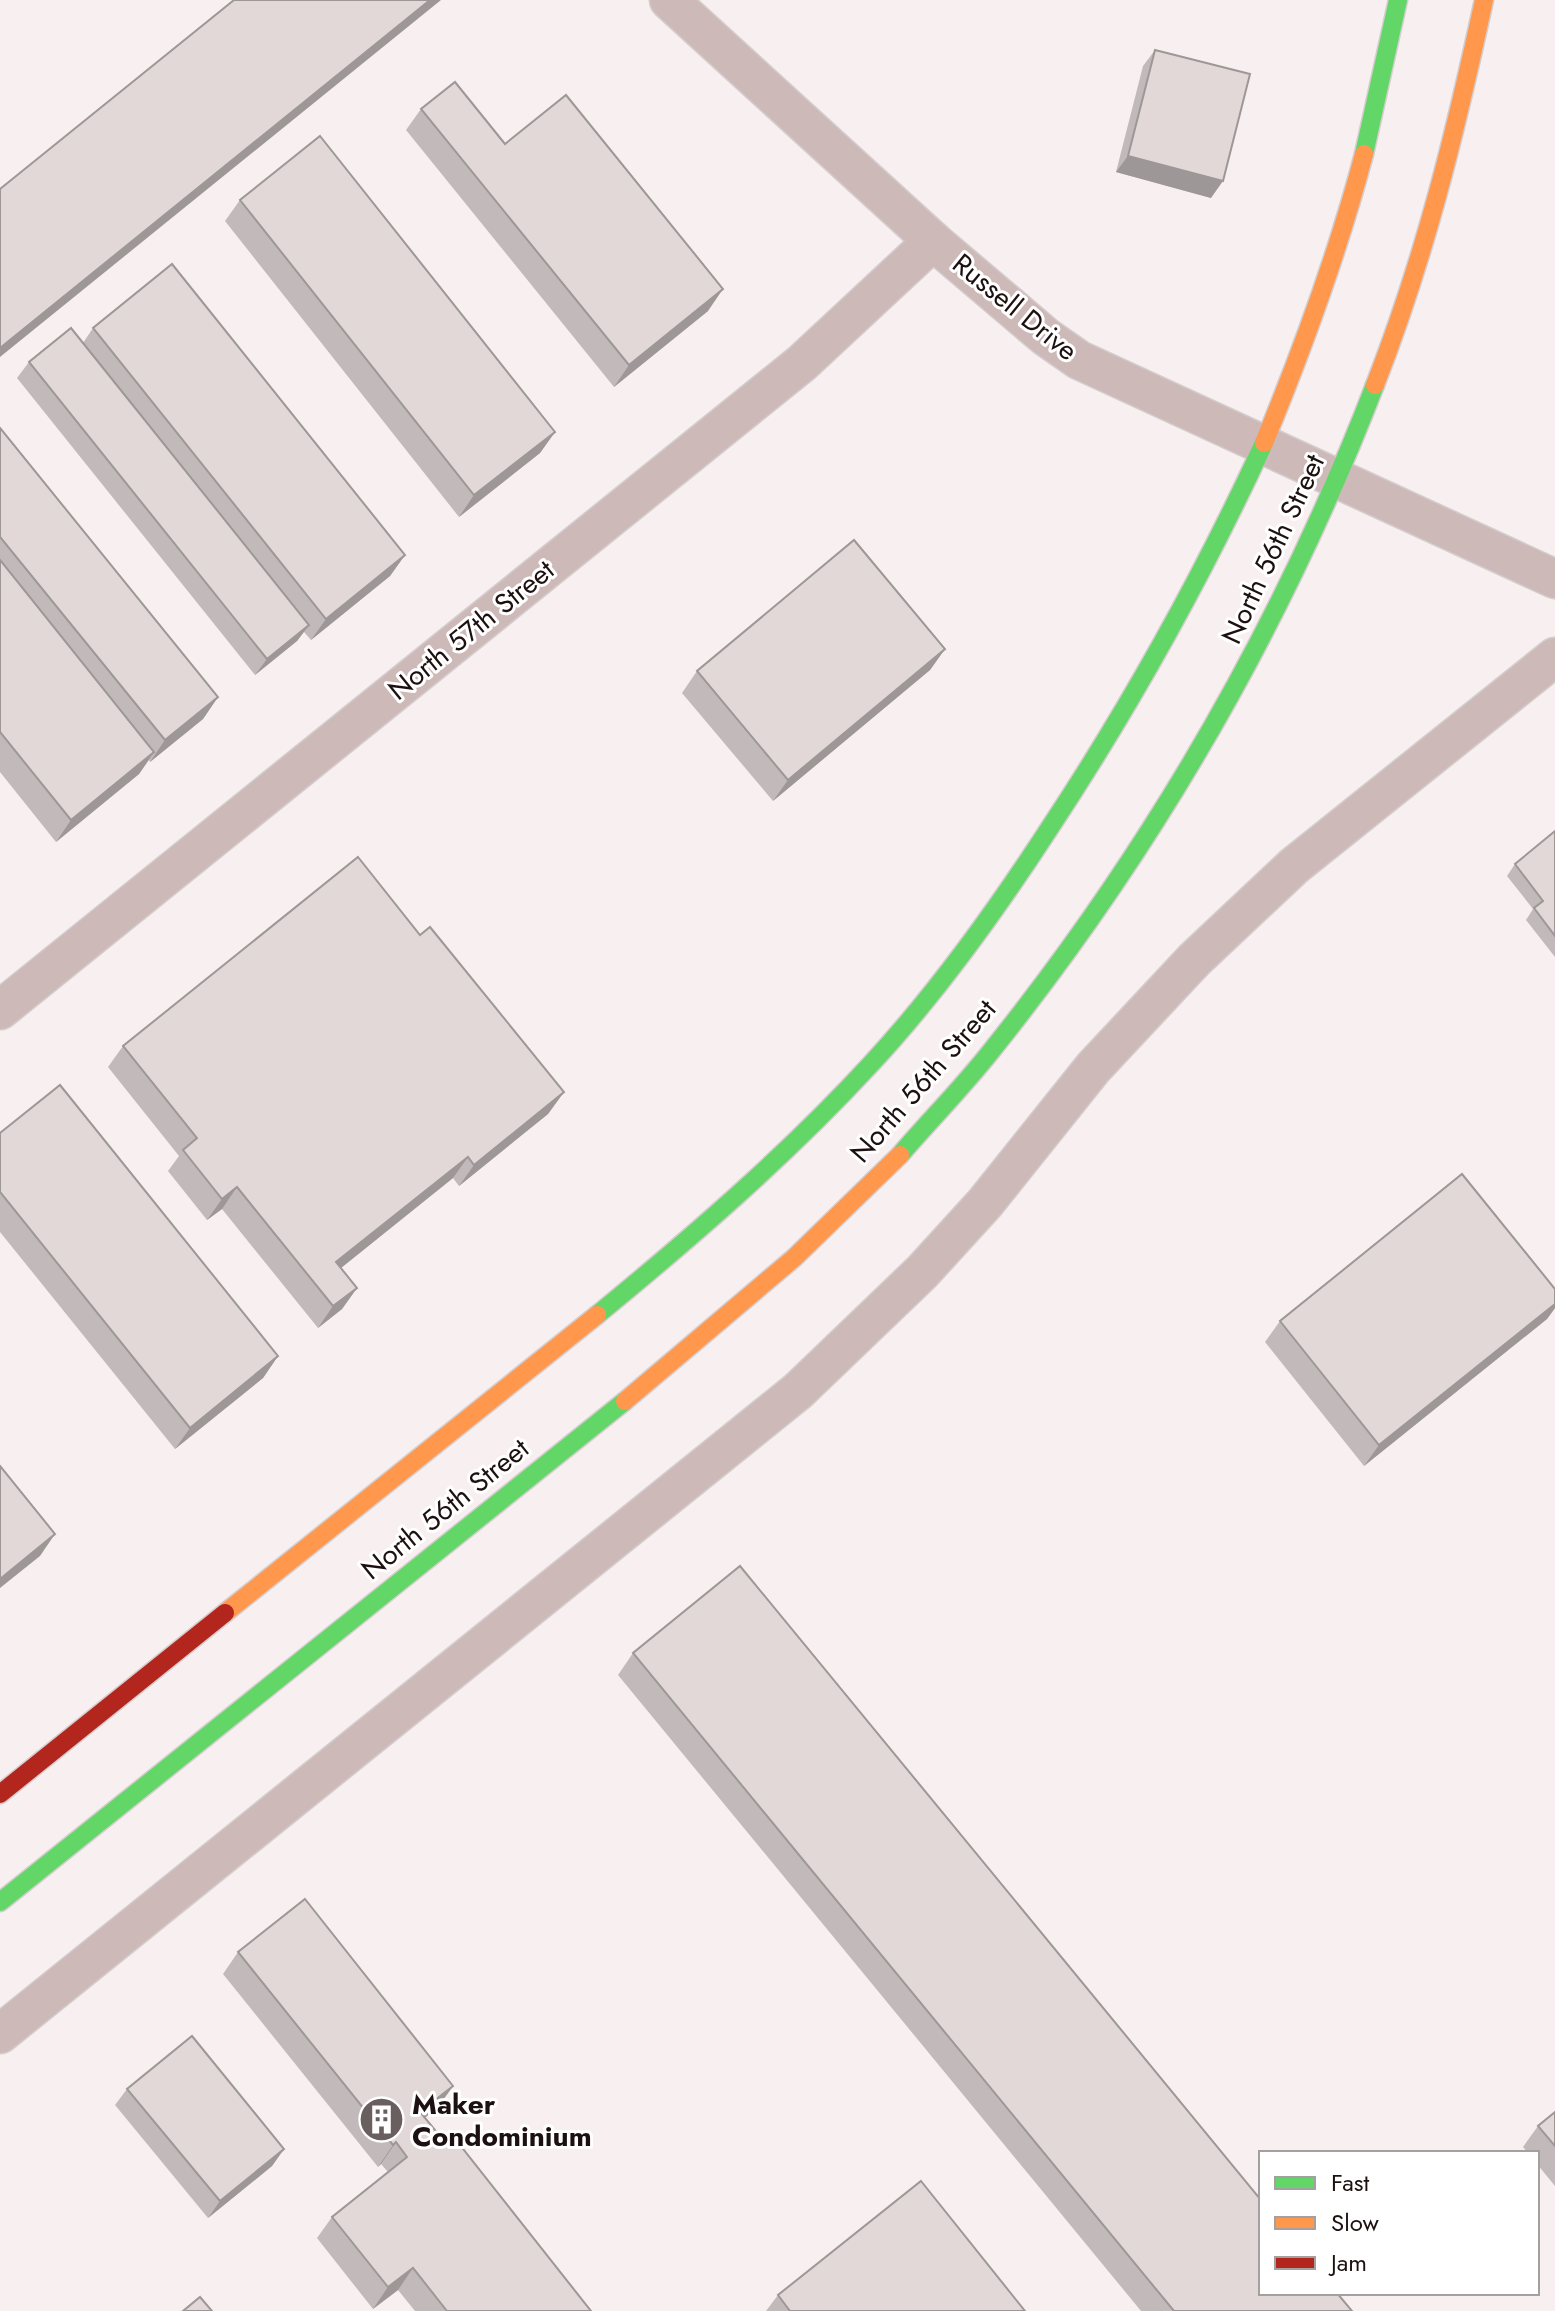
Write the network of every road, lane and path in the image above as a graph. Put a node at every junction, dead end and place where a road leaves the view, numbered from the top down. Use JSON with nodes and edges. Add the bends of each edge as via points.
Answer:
{"nodes":[{"id":1,"x":669,"y":0,"type":"edge"},
{"id":2,"x":1398,"y":0,"type":"edge"},
{"id":3,"x":1484,"y":0,"type":"edge"},
{"id":4,"x":933,"y":241,"type":"junction"},
{"id":5,"x":1263,"y":443,"type":"junction"},
{"id":6,"x":1339,"y":477,"type":"junction"},
{"id":7,"x":1555,"y":579,"type":"edge"},
{"id":8,"x":1555,"y":657,"type":"edge"},
{"id":9,"x":0,"y":1010,"type":"edge"},
{"id":10,"x":0,"y":1794,"type":"edge"},
{"id":11,"x":0,"y":1902,"type":"edge"},
{"id":12,"x":0,"y":2034,"type":"edge"}],
"edges":[{"from":1,"to":4,"type":"street","name":"Russell Drive"},
{"from":2,"to":5,"type":"main road","name":"North 56th Street","via":[[1368,149],[1319,312]]},
{"from":3,"to":6,"type":"main road","name":"North 56th Street","via":[[1446,178],[1399,331]]},
{"from":4,"to":5,"type":"street","name":"Russell Drive","via":[[1079,360]]},
{"from":4,"to":9,"type":"street","name":"North 57th Street","via":[[802,363]]},
{"from":5,"to":6,"type":"street","name":"Russell Drive"},
{"from":5,"to":10,"type":"main road","name":"North 56th Street","via":[[1181,615],[1103,752],[919,1009],[861,1072],[742,1189],[622,1294]]},
{"from":6,"to":7,"type":"street","name":"Russell Drive"},
{"from":6,"to":11,"type":"main road","name":"North 56th Street","via":[[1248,667],[1175,792],[1077,939],[983,1060],[888,1168],[799,1255],[676,1360]]},
{"from":8,"to":12,"type":"street","via":[[1294,866],[1194,960],[1093,1068],[922,1272],[798,1391]]}]}
